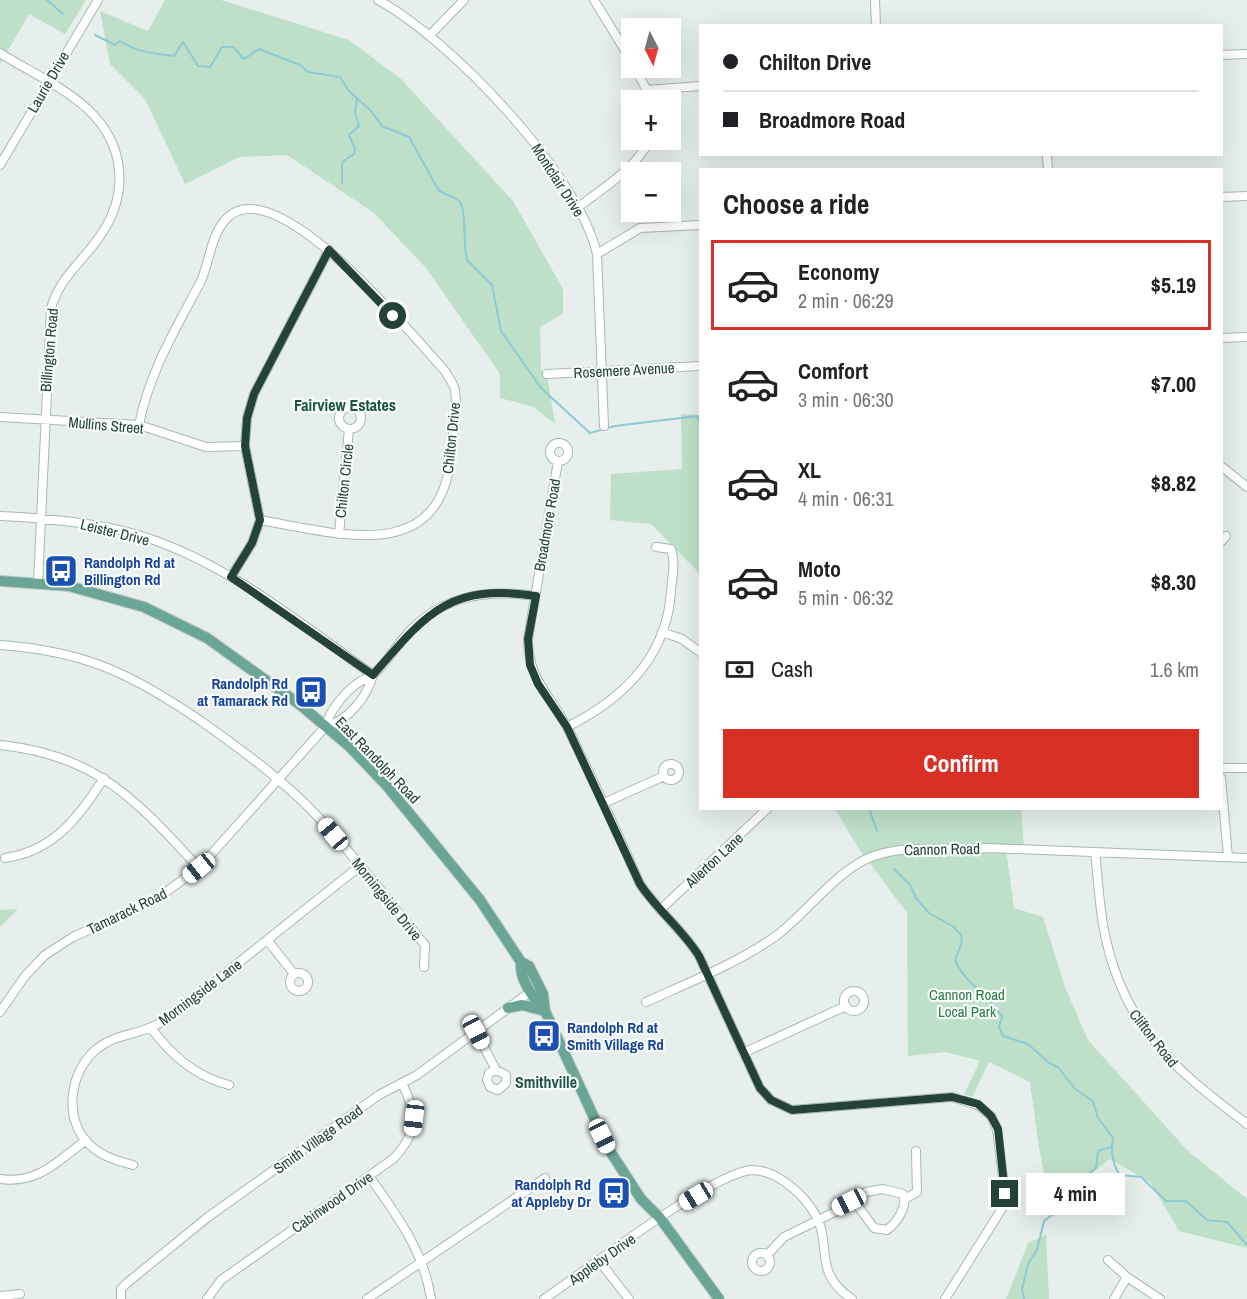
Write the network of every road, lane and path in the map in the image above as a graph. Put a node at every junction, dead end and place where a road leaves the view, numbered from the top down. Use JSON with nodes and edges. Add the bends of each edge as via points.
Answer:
{"nodes":[{"id":1,"x":98,"y":0,"type":"edge"},
{"id":2,"x":378,"y":0,"type":"edge"},
{"id":3,"x":464,"y":0,"type":"edge"},
{"id":4,"x":594,"y":0,"type":"edge"},
{"id":5,"x":874,"y":0,"type":"edge"},
{"id":6,"x":876,"y":24,"type":"edge"},
{"id":7,"x":430,"y":35,"type":"junction"},
{"id":8,"x":621,"y":44,"type":"edge"},
{"id":9,"x":0,"y":53,"type":"edge"},
{"id":10,"x":1247,"y":54,"type":"edge"},
{"id":11,"x":1223,"y":55,"type":"edge"},
{"id":12,"x":640,"y":78,"type":"edge"},
{"id":13,"x":48,"y":82,"type":"junction"},
{"id":14,"x":699,"y":87,"type":"edge"},
{"id":15,"x":647,"y":90,"type":"joint"},
{"id":16,"x":645,"y":150,"type":"edge"},
{"id":17,"x":1047,"y":157,"type":"dead end"},
{"id":18,"x":0,"y":165,"type":"edge"},
{"id":19,"x":1048,"y":168,"type":"edge"},
{"id":20,"x":1247,"y":196,"type":"edge"},
{"id":21,"x":1223,"y":197,"type":"edge"},
{"id":22,"x":577,"y":208,"type":"junction"},
{"id":23,"x":699,"y":225,"type":"edge"},
{"id":24,"x":329,"y":250,"type":"junction"},
{"id":25,"x":597,"y":254,"type":"junction"},
{"id":26,"x":1247,"y":337,"type":"edge"},
{"id":27,"x":1223,"y":338,"type":"edge"},
{"id":28,"x":699,"y":366,"type":"edge"},
{"id":29,"x":603,"y":371,"type":"junction"},
{"id":30,"x":547,"y":374,"type":"dead end"},
{"id":31,"x":0,"y":417,"type":"edge"},
{"id":32,"x":44,"y":419,"type":"junction"},
{"id":33,"x":139,"y":425,"type":"junction"},
{"id":34,"x":604,"y":426,"type":"dead end"},
{"id":35,"x":349,"y":429,"type":"dead end"},
{"id":36,"x":245,"y":446,"type":"junction"},
{"id":37,"x":558,"y":461,"type":"dead end"},
{"id":38,"x":1223,"y":468,"type":"edge"},
{"id":39,"x":1247,"y":487,"type":"edge"},
{"id":40,"x":0,"y":516,"type":"edge"},
{"id":41,"x":40,"y":518,"type":"junction"},
{"id":42,"x":260,"y":520,"type":"junction"},
{"id":43,"x":339,"y":534,"type":"junction"},
{"id":44,"x":656,"y":547,"type":"dead end"},
{"id":45,"x":231,"y":577,"type":"junction"},
{"id":46,"x":0,"y":582,"type":"edge"},
{"id":47,"x":38,"y":583,"type":"junction"},
{"id":48,"x":536,"y":596,"type":"junction"},
{"id":49,"x":663,"y":633,"type":"junction"},
{"id":50,"x":0,"y":645,"type":"edge"},
{"id":51,"x":699,"y":651,"type":"edge"},
{"id":52,"x":373,"y":675,"type":"junction"},
{"id":53,"x":326,"y":726,"type":"junction"},
{"id":54,"x":567,"y":727,"type":"junction"},
{"id":55,"x":0,"y":745,"type":"edge"},
{"id":56,"x":1223,"y":768,"type":"edge"},
{"id":57,"x":1247,"y":768,"type":"edge"},
{"id":58,"x":664,"y":776,"type":"dead end"},
{"id":59,"x":104,"y":778,"type":"junction"},
{"id":60,"x":278,"y":779,"type":"junction"},
{"id":61,"x":1223,"y":801,"type":"edge"},
{"id":62,"x":603,"y":803,"type":"junction"},
{"id":63,"x":766,"y":810,"type":"edge"},
{"id":64,"x":1095,"y":852,"type":"junction"},
{"id":65,"x":1228,"y":857,"type":"junction"},
{"id":66,"x":5,"y":858,"type":"dead end"},
{"id":67,"x":1247,"y":858,"type":"edge"},
{"id":68,"x":360,"y":866,"type":"junction"},
{"id":69,"x":199,"y":868,"type":"junction"},
{"id":70,"x":660,"y":910,"type":"junction"},
{"id":71,"x":268,"y":941,"type":"junction"},
{"id":72,"x":522,"y":962,"type":"junction"},
{"id":73,"x":424,"y":967,"type":"dead end"},
{"id":74,"x":294,"y":974,"type":"dead end"},
{"id":75,"x":707,"y":975,"type":"junction"},
{"id":76,"x":530,"y":992,"type":"junction"},
{"id":77,"x":646,"y":1002,"type":"dead end"},
{"id":78,"x":846,"y":1006,"type":"dead end"},
{"id":79,"x":508,"y":1008,"type":"junction"},
{"id":80,"x":545,"y":1011,"type":"junction"},
{"id":81,"x":0,"y":1012,"type":"edge"},
{"id":82,"x":151,"y":1028,"type":"junction"},
{"id":83,"x":476,"y":1032,"type":"junction"},
{"id":84,"x":743,"y":1053,"type":"junction"},
{"id":85,"x":496,"y":1070,"type":"dead end"},
{"id":86,"x":402,"y":1083,"type":"junction"},
{"id":87,"x":229,"y":1085,"type":"dead end"},
{"id":88,"x":1247,"y":1124,"type":"edge"},
{"id":89,"x":86,"y":1140,"type":"junction"},
{"id":90,"x":916,"y":1151,"type":"dead end"},
{"id":91,"x":133,"y":1165,"type":"dead end"},
{"id":92,"x":369,"y":1176,"type":"junction"},
{"id":93,"x":544,"y":1178,"type":"dead end"},
{"id":94,"x":0,"y":1179,"type":"edge"},
{"id":95,"x":905,"y":1199,"type":"junction"},
{"id":96,"x":855,"y":1202,"type":"junction"},
{"id":97,"x":660,"y":1218,"type":"junction"},
{"id":98,"x":817,"y":1219,"type":"junction"},
{"id":99,"x":767,"y":1255,"type":"dead end"},
{"id":100,"x":1108,"y":1260,"type":"dead end"},
{"id":101,"x":421,"y":1261,"type":"junction"},
{"id":102,"x":600,"y":1262,"type":"junction"},
{"id":103,"x":1127,"y":1277,"type":"junction"},
{"id":104,"x":21,"y":1294,"type":"dead end"},
{"id":105,"x":0,"y":1296,"type":"edge"},
{"id":106,"x":121,"y":1299,"type":"edge"},
{"id":107,"x":207,"y":1299,"type":"edge"},
{"id":108,"x":367,"y":1299,"type":"edge"},
{"id":109,"x":431,"y":1299,"type":"edge"},
{"id":110,"x":544,"y":1299,"type":"edge"},
{"id":111,"x":629,"y":1299,"type":"edge"},
{"id":112,"x":718,"y":1299,"type":"edge"},
{"id":113,"x":852,"y":1299,"type":"edge"},
{"id":114,"x":945,"y":1299,"type":"edge"},
{"id":115,"x":1114,"y":1299,"type":"edge"},
{"id":116,"x":1160,"y":1299,"type":"edge"}],
"edges":[{"from":1,"to":13,"type":"street","name":"Laurie Drive"},
{"from":2,"to":7,"type":"street","name":"Montclair Drive"},
{"from":3,"to":7,"type":"street"},
{"from":4,"to":8,"type":"street"},
{"from":5,"to":6,"type":"street"},
{"from":7,"to":22,"type":"street","name":"Montclair Drive","via":[[532,139]]},
{"from":9,"to":13,"type":"street","name":"Billington Road"},
{"from":10,"to":11,"type":"street"},
{"from":12,"to":15,"type":"street"},
{"from":13,"to":18,"type":"street","name":"Laurie Drive"},
{"from":13,"to":32,"type":"street","name":"Billington Road","via":[[85,105],[103,124],[117,156],[120,182],[111,220],[55,294],[49,321]]},
{"from":14,"to":15,"type":"street"},
{"from":16,"to":22,"type":"street"},
{"from":17,"to":19,"type":"street"},
{"from":20,"to":21,"type":"street"},
{"from":22,"to":25,"type":"street","name":"Montclair Drive"},
{"from":23,"to":25,"type":"street","via":[[640,228]]},
{"from":24,"to":33,"type":"street","name":"Chilton Drive","via":[[267,211],[241,209],[228,217],[218,231],[202,278],[148,383]]},
{"from":24,"to":36,"type":"street","via":[[254,394]]},
{"from":24,"to":43,"type":"street","name":"Chilton Drive","via":[[445,371],[455,390],[450,469],[430,511],[399,532],[380,537]]},
{"from":25,"to":29,"type":"street","name":"Montclair Drive"},
{"from":26,"to":27,"type":"street"},
{"from":28,"to":29,"type":"street","name":"Rosemere Avenue"},
{"from":29,"to":30,"type":"street","name":"Rosemere Avenue"},
{"from":29,"to":34,"type":"street","name":"Montclair Drive"},
{"from":31,"to":32,"type":"street","name":"Mullins Street"},
{"from":32,"to":33,"type":"street","name":"Mullins Street"},
{"from":32,"to":41,"type":"street","name":"Billington Road"},
{"from":33,"to":36,"type":"street","name":"Mullins Street","via":[[206,447]]},
{"from":35,"to":43,"type":"street","name":"Chilton Circle"},
{"from":36,"to":42,"type":"street"},
{"from":37,"to":48,"type":"street","name":"Broadmore Road"},
{"from":38,"to":39,"type":"street"},
{"from":40,"to":41,"type":"street","name":"Leister Drive"},
{"from":41,"to":45,"type":"street","name":"Leister Drive","via":[[89,523],[136,535],[192,556]]},
{"from":41,"to":47,"type":"street","name":"Billington Road"},
{"from":42,"to":43,"type":"street","name":"Chilton Drive"},
{"from":42,"to":45,"type":"street","via":[[252,543]]},
{"from":44,"to":49,"type":"street","via":[[671,549],[674,558]]},
{"from":45,"to":52,"type":"street","name":"Leister Drive"},
{"from":46,"to":47,"type":"main road","name":"East Randolph Road"},
{"from":47,"to":53,"type":"main road","name":"East Randolph Road","via":[[110,596],[178,622],[242,662]]},
{"from":48,"to":52,"type":"street","name":"Tamarack Road","via":[[490,592],[453,601],[416,626]]},
{"from":48,"to":54,"type":"street","name":"Broadmore Road","via":[[528,639],[530,665]]},
{"from":49,"to":51,"type":"street","via":[[682,639]]},
{"from":49,"to":54,"type":"street","via":[[628,688]]},
{"from":50,"to":60,"type":"street","name":"Morningside Drive","via":[[47,650],[118,670],[153,688],[256,759]]},
{"from":52,"to":53,"type":"street","name":"Tamarack Road","via":[[357,683],[328,715]]},
{"from":52,"to":53,"type":"street","name":"Tamarack Road","via":[[369,690],[339,723]]},
{"from":53,"to":60,"type":"street","name":"Tamarack Road"},
{"from":53,"to":72,"type":"main road","name":"East Randolph Road","via":[[387,786],[480,900]]},
{"from":54,"to":62,"type":"street","name":"Broadmore Road"},
{"from":55,"to":59,"type":"street","via":[[34,749],[75,762]]},
{"from":56,"to":57,"type":"street"},
{"from":58,"to":62,"type":"street"},
{"from":59,"to":66,"type":"street","via":[[81,815],[63,833],[32,851]]},
{"from":59,"to":69,"type":"street","via":[[138,804]]},
{"from":60,"to":68,"type":"street","name":"Morningside Drive","via":[[320,818]]},
{"from":60,"to":69,"type":"street","name":"Tamarack Road"},
{"from":61,"to":65,"type":"street"},
{"from":62,"to":70,"type":"street","name":"Broadmore Road","via":[[640,884]]},
{"from":63,"to":70,"type":"street","name":"Allerton Lane"},
{"from":64,"to":65,"type":"street","name":"Cannon Road"},
{"from":64,"to":75,"type":"street","name":"Cannon Road","via":[[912,848],[878,854],[843,875],[777,935]]},
{"from":64,"to":88,"type":"street","name":"Clifton Road","via":[[1103,927],[1121,991],[1131,1010],[1179,1070]]},
{"from":65,"to":67,"type":"street","name":"Cannon Road"},
{"from":68,"to":71,"type":"street","name":"Morningside Lane"},
{"from":68,"to":73,"type":"street","name":"Morningside Drive","via":[[425,945]]},
{"from":69,"to":81,"type":"street","name":"Tamarack Road","via":[[155,900],[73,937],[45,955]]},
{"from":70,"to":75,"type":"street","name":"Broadmore Road","via":[[692,944]]},
{"from":71,"to":74,"type":"street"},
{"from":71,"to":82,"type":"street","name":"Morningside Lane"},
{"from":72,"to":76,"type":"main road","name":"East Randolph Road","via":[[520,971]]},
{"from":72,"to":80,"type":"main road","name":"East Randolph Road","via":[[529,966],[543,994]]},
{"from":75,"to":77,"type":"street","name":"Cannon Road"},
{"from":75,"to":84,"type":"street","name":"Broadmore Road"},
{"from":76,"to":79,"type":"street","name":"Smith Village Road"},
{"from":76,"to":80,"type":"main road","name":"East Randolph Road"},
{"from":78,"to":84,"type":"street"},
{"from":79,"to":80,"type":"main road","via":[[522,1005]]},
{"from":79,"to":83,"type":"street","name":"Smith Village Road"},
{"from":80,"to":97,"type":"main road","name":"East Randolph Road","via":[[608,1149],[641,1199]]},
{"from":82,"to":87,"type":"street","via":[[182,1063]]},
{"from":82,"to":89,"type":"street","name":"Morningside Lane","via":[[99,1047],[77,1074],[72,1094],[74,1114]]},
{"from":83,"to":85,"type":"street"},
{"from":83,"to":86,"type":"street","name":"Smith Village Road"},
{"from":84,"to":114,"type":"street","name":"Broadmore Road","via":[[760,1088],[771,1100],[792,1110],[952,1097],[978,1104],[991,1116],[998,1129],[1004,1207]]},
{"from":86,"to":92,"type":"street","name":"Cabinwood Drive","via":[[412,1105],[412,1131],[405,1147]]},
{"from":86,"to":106,"type":"street","name":"Smith Village Road","via":[[379,1095],[208,1217],[127,1283],[121,1290]]},
{"from":89,"to":91,"type":"street","name":"Morningside Lane","via":[[110,1158]]},
{"from":89,"to":94,"type":"street","via":[[35,1177]]},
{"from":90,"to":95,"type":"street","via":[[917,1192]]},
{"from":92,"to":101,"type":"street","via":[[404,1224]]},
{"from":92,"to":107,"type":"street","name":"Cabinwood Drive","via":[[221,1280]]},
{"from":93,"to":101,"type":"street"},
{"from":95,"to":96,"type":"street","via":[[903,1194],[883,1189],[866,1192]]},
{"from":95,"to":96,"type":"street","via":[[900,1215],[886,1230],[874,1228]]},
{"from":96,"to":98,"type":"street"},
{"from":97,"to":98,"type":"street","via":[[732,1174],[753,1170],[772,1174],[787,1184]]},
{"from":97,"to":102,"type":"street","name":"Appleby Drive"},
{"from":97,"to":112,"type":"main road","name":"East Randolph Road"},
{"from":98,"to":99,"type":"street","via":[[784,1237]]},
{"from":98,"to":113,"type":"street","via":[[829,1278]]},
{"from":100,"to":103,"type":"street"},
{"from":101,"to":108,"type":"street"},
{"from":101,"to":109,"type":"street"},
{"from":102,"to":110,"type":"street","name":"Appleby Drive"},
{"from":102,"to":111,"type":"street"},
{"from":103,"to":115,"type":"street"},
{"from":103,"to":116,"type":"street"},
{"from":104,"to":105,"type":"street"}]}
